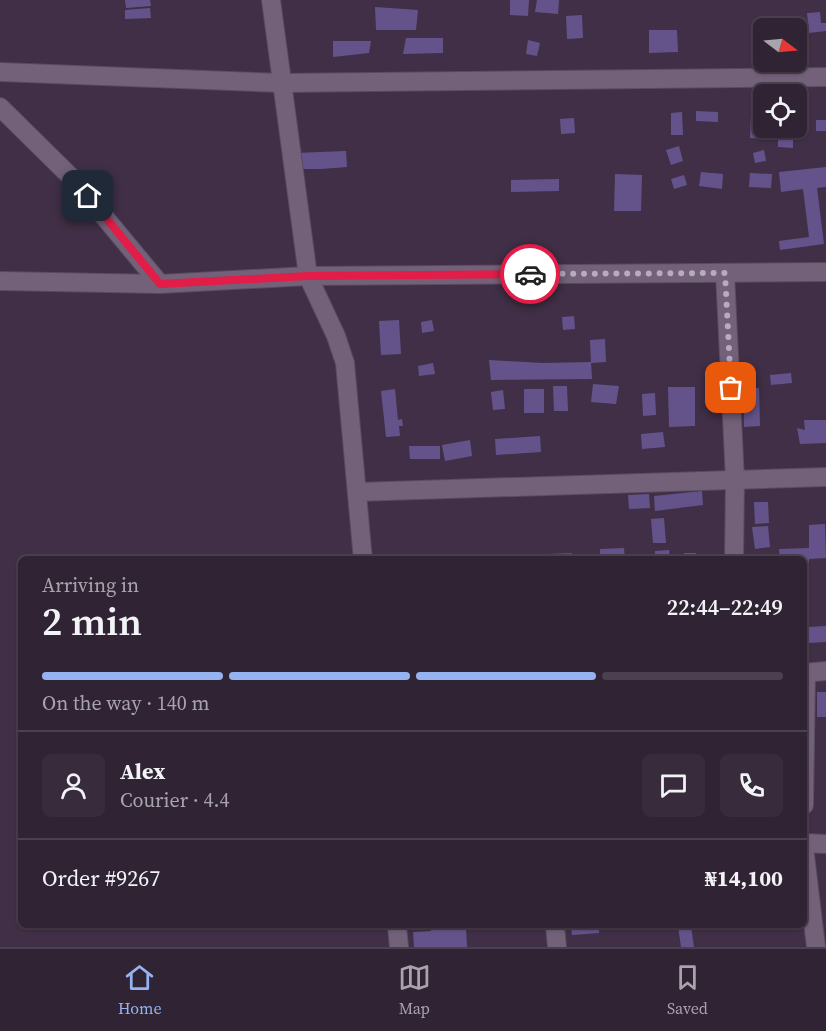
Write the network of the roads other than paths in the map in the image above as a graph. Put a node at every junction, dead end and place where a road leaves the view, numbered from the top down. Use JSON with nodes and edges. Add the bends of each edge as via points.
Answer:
{"nodes":[{"id":1,"x":271,"y":0,"type":"edge"},
{"id":2,"x":0,"y":72,"type":"edge"},
{"id":3,"x":826,"y":77,"type":"edge"},
{"id":4,"x":280,"y":83,"type":"junction"},
{"id":5,"x":0,"y":106,"type":"edge"},
{"id":6,"x":826,"y":272,"type":"edge"},
{"id":7,"x":725,"y":273,"type":"junction"},
{"id":8,"x":308,"y":276,"type":"junction"},
{"id":9,"x":0,"y":281,"type":"edge"},
{"id":10,"x":160,"y":284,"type":"junction"},
{"id":11,"x":826,"y":477,"type":"edge"},
{"id":12,"x":735,"y":480,"type":"junction"},
{"id":13,"x":357,"y":492,"type":"junction"},
{"id":14,"x":363,"y":556,"type":"edge"},
{"id":15,"x":734,"y":556,"type":"edge"},
{"id":16,"x":826,"y":671,"type":"edge"},
{"id":17,"x":807,"y":673,"type":"edge"},
{"id":18,"x":807,"y":843,"type":"edge"},
{"id":19,"x":826,"y":844,"type":"edge"},
{"id":20,"x":807,"y":873,"type":"edge"},
{"id":21,"x":398,"y":928,"type":"edge"},
{"id":22,"x":555,"y":928,"type":"edge"},
{"id":23,"x":399,"y":947,"type":"edge"},
{"id":24,"x":557,"y":947,"type":"edge"},
{"id":25,"x":816,"y":947,"type":"edge"}],
"edges":[{"from":1,"to":4,"type":"street"},
{"from":2,"to":4,"type":"street"},
{"from":3,"to":4,"type":"street"},
{"from":4,"to":8,"type":"street"},
{"from":5,"to":10,"type":"street","via":[[73,179]]},
{"from":6,"to":7,"type":"street"},
{"from":7,"to":8,"type":"street"},
{"from":7,"to":12,"type":"street"},
{"from":8,"to":10,"type":"street"},
{"from":8,"to":13,"type":"street","via":[[345,363]]},
{"from":9,"to":10,"type":"street"},
{"from":11,"to":12,"type":"street"},
{"from":12,"to":13,"type":"street"},
{"from":12,"to":15,"type":"street"},
{"from":13,"to":14,"type":"street"},
{"from":16,"to":17,"type":"street"},
{"from":18,"to":19,"type":"street"},
{"from":20,"to":25,"type":"street"},
{"from":21,"to":23,"type":"street"},
{"from":22,"to":24,"type":"street"}]}
